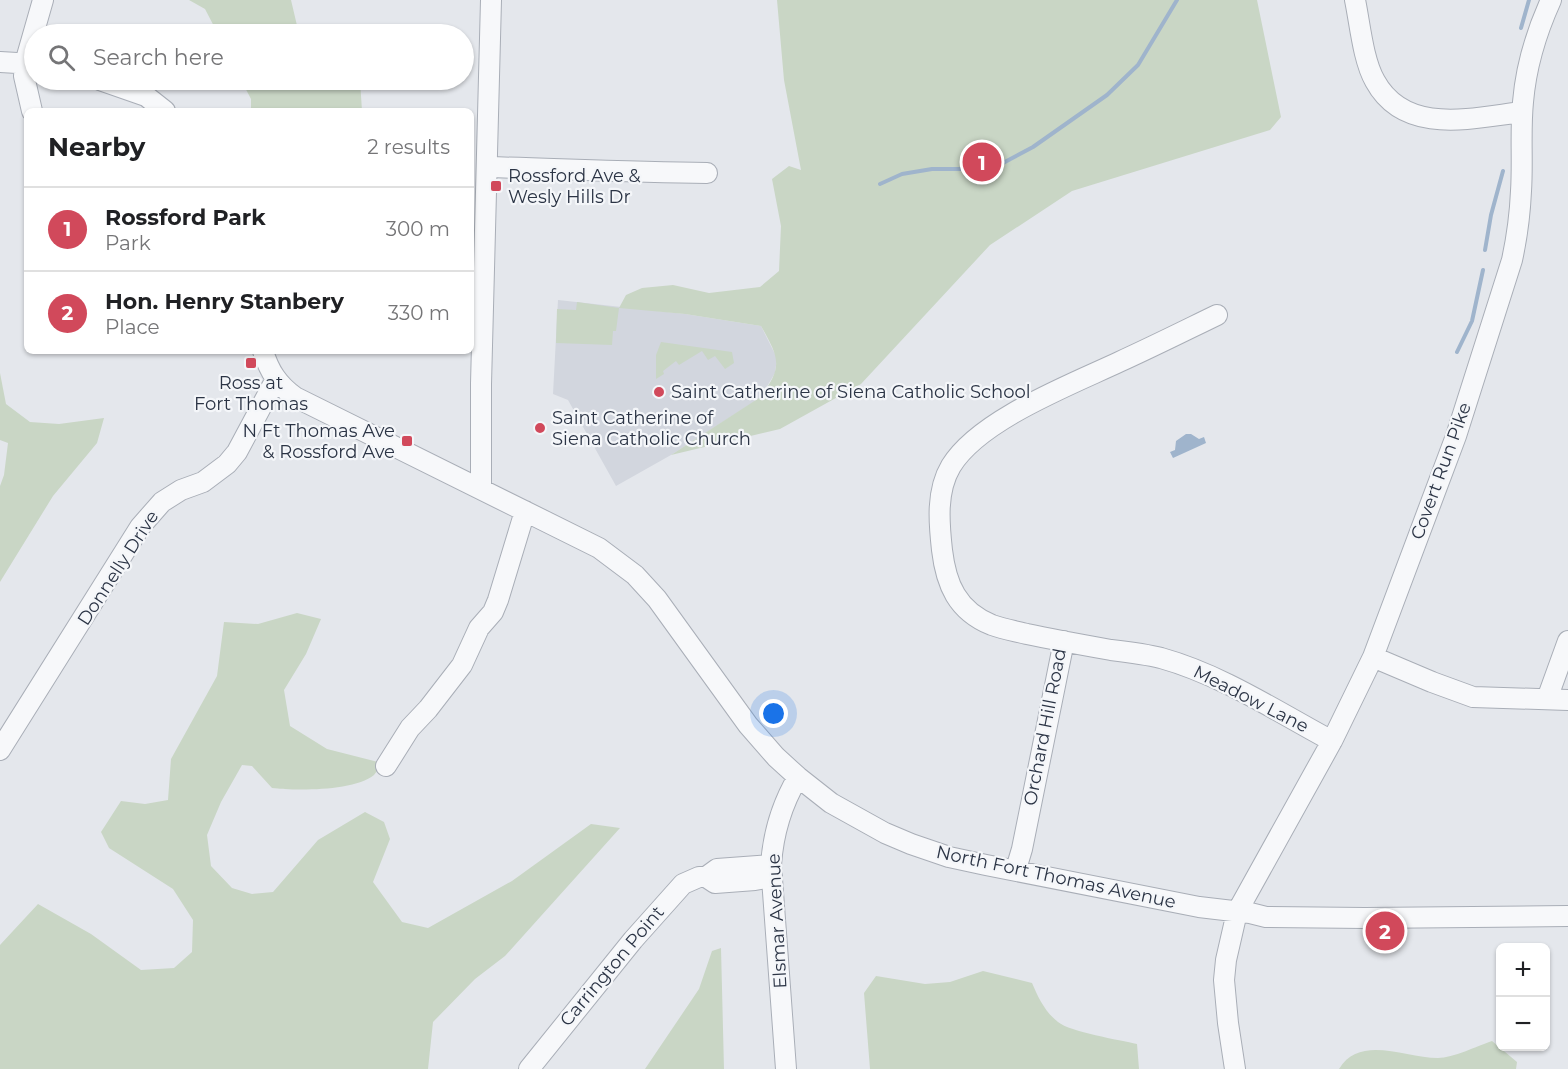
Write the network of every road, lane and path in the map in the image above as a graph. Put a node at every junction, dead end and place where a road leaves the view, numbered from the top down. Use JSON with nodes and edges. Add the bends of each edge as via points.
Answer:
{"nodes":[{"id":1,"x":43,"y":0,"type":"edge"},
{"id":2,"x":491,"y":0,"type":"edge"},
{"id":3,"x":1355,"y":0,"type":"edge"},
{"id":4,"x":1551,"y":0,"type":"edge"},
{"id":5,"x":38,"y":24,"type":"edge"},
{"id":6,"x":0,"y":62,"type":"edge"},
{"id":7,"x":24,"y":64,"type":"edge"},
{"id":8,"x":28,"y":90,"type":"edge"},
{"id":9,"x":129,"y":90,"type":"edge"},
{"id":10,"x":32,"y":108,"type":"edge"},
{"id":11,"x":161,"y":108,"type":"edge"},
{"id":12,"x":1522,"y":112,"type":"junction"},
{"id":13,"x":488,"y":167,"type":"junction"},
{"id":14,"x":707,"y":173,"type":"dead end"},
{"id":15,"x":1217,"y":315,"type":"dead end"},
{"id":16,"x":264,"y":354,"type":"edge"},
{"id":17,"x":276,"y":379,"type":"junction"},
{"id":18,"x":481,"y":489,"type":"junction"},
{"id":19,"x":525,"y":511,"type":"junction"},
{"id":20,"x":1064,"y":641,"type":"junction"},
{"id":21,"x":1568,"y":641,"type":"edge"},
{"id":22,"x":1373,"y":657,"type":"junction"},
{"id":23,"x":1547,"y":699,"type":"junction"},
{"id":24,"x":1568,"y":700,"type":"edge"},
{"id":25,"x":1332,"y":741,"type":"junction"},
{"id":26,"x":0,"y":750,"type":"edge"},
{"id":27,"x":386,"y":766,"type":"dead end"},
{"id":28,"x":798,"y":777,"type":"junction"},
{"id":29,"x":1016,"y":870,"type":"junction"},
{"id":30,"x":772,"y":871,"type":"junction"},
{"id":31,"x":1237,"y":912,"type":"junction"},
{"id":32,"x":1568,"y":916,"type":"edge"},
{"id":33,"x":529,"y":1069,"type":"edge"},
{"id":34,"x":786,"y":1069,"type":"edge"},
{"id":35,"x":1235,"y":1069,"type":"edge"}],
"edges":[{"from":1,"to":5,"type":"street"},
{"from":2,"to":13,"type":"street"},
{"from":3,"to":12,"type":"street","via":[[1374,80],[1395,105],[1409,114],[1443,121]]},
{"from":4,"to":12,"type":"street","name":"Covert Run Pike","via":[[1529,61]]},
{"from":6,"to":7,"type":"street"},
{"from":8,"to":10,"type":"street"},
{"from":9,"to":11,"type":"street","via":[[146,96]]},
{"from":12,"to":22,"type":"street","name":"Covert Run Pike","via":[[1521,199],[1512,260],[1456,436]]},
{"from":13,"to":14,"type":"street"},
{"from":13,"to":18,"type":"street"},
{"from":15,"to":20,"type":"street","name":"Orchard Hill Road","via":[[1020,410],[972,442],[945,478],[940,496],[941,543],[945,573],[957,598],[974,615],[992,625]]},
{"from":16,"to":17,"type":"street","name":"North Fort Thomas Avenue"},
{"from":17,"to":18,"type":"street","name":"North Fort Thomas Avenue","via":[[305,402]]},
{"from":17,"to":26,"type":"street","name":"Donnelly Drive","via":[[227,464],[162,502],[140,527]]},
{"from":18,"to":19,"type":"street","name":"North Fort Thomas Avenue"},
{"from":19,"to":27,"type":"street","via":[[493,612],[479,628],[453,678],[410,728]]},
{"from":19,"to":28,"type":"street","name":"North Fort Thomas Avenue","via":[[598,548],[635,575],[766,747]]},
{"from":20,"to":25,"type":"street","name":"Meadow Lane","via":[[1183,665],[1228,684]]},
{"from":20,"to":29,"type":"street","name":"Orchard Hill Road"},
{"from":21,"to":23,"type":"street"},
{"from":22,"to":23,"type":"street","via":[[1473,697]]},
{"from":22,"to":25,"type":"street","name":"Covert Run Pike"},
{"from":23,"to":24,"type":"street"},
{"from":25,"to":31,"type":"street","name":"Covert Run Pike"},
{"from":28,"to":29,"type":"street","name":"North Fort Thomas Avenue","via":[[831,803],[906,842],[949,857]]},
{"from":28,"to":30,"type":"street","name":"Elsmar Avenue","via":[[773,842]]},
{"from":29,"to":31,"type":"street","name":"North Fort Thomas Avenue"},
{"from":30,"to":33,"type":"street","name":"Carrington Point","via":[[717,869],[683,884]]},
{"from":30,"to":34,"type":"street","name":"Elsmar Avenue"},
{"from":31,"to":32,"type":"street","name":"North Fort Thomas Avenue","via":[[1322,918]]},
{"from":31,"to":35,"type":"street","name":"Covert Run Pike","via":[[1224,980]]}]}
